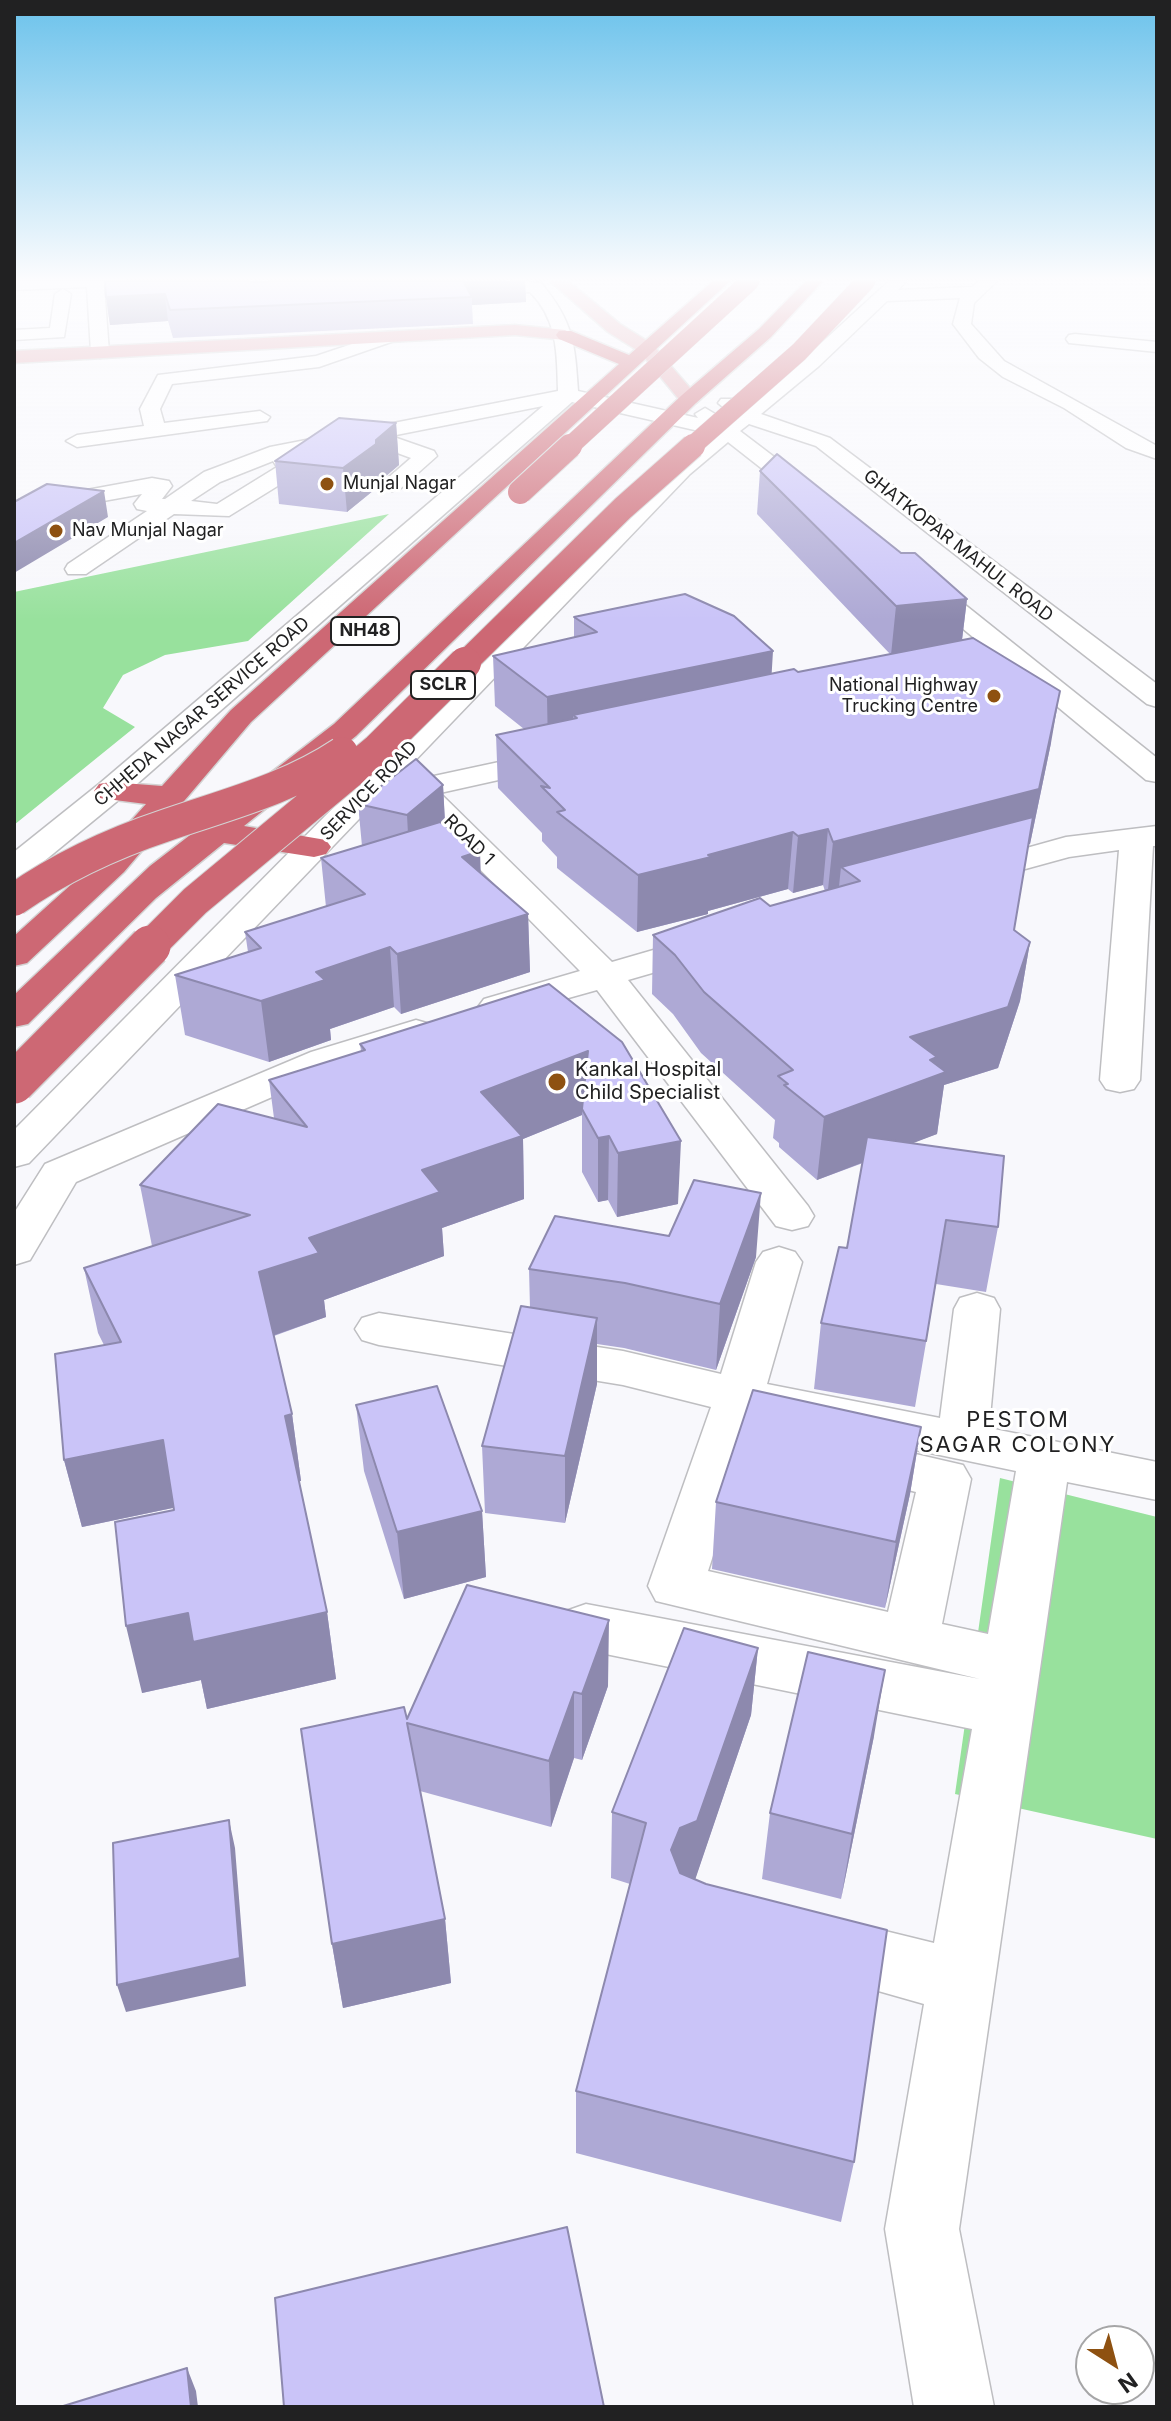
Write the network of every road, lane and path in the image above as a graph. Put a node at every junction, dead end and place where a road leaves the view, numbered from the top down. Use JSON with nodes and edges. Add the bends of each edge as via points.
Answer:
{"nodes":[{"id":1,"x":158,"y":394,"type":"edge"},
{"id":2,"x":627,"y":394,"type":"edge"},
{"id":3,"x":663,"y":394,"type":"edge"},
{"id":4,"x":684,"y":394,"type":"edge"},
{"id":5,"x":698,"y":394,"type":"edge"},
{"id":6,"x":723,"y":394,"type":"edge"},
{"id":7,"x":752,"y":394,"type":"edge"},
{"id":8,"x":767,"y":394,"type":"edge"},
{"id":9,"x":1059,"y":394,"type":"edge"},
{"id":10,"x":588,"y":395,"type":"junction"},
{"id":11,"x":688,"y":403,"type":"junction"},
{"id":12,"x":260,"y":417,"type":"dead end"},
{"id":13,"x":737,"y":424,"type":"junction"},
{"id":14,"x":624,"y":431,"type":"dead end"},
{"id":15,"x":156,"y":432,"type":"junction"},
{"id":16,"x":365,"y":435,"type":"junction"},
{"id":17,"x":77,"y":441,"type":"dead end"},
{"id":18,"x":278,"y":452,"type":"junction"},
{"id":19,"x":1157,"y":453,"type":"edge"},
{"id":20,"x":392,"y":484,"type":"dead end"},
{"id":21,"x":556,"y":496,"type":"dead end"},
{"id":22,"x":65,"y":501,"type":"edge"},
{"id":23,"x":169,"y":506,"type":"junction"},
{"id":24,"x":832,"y":512,"type":"edge"},
{"id":25,"x":903,"y":567,"type":"edge"},
{"id":26,"x":77,"y":569,"type":"dead end"},
{"id":27,"x":1047,"y":614,"type":"junction"},
{"id":28,"x":977,"y":626,"type":"junction"},
{"id":29,"x":1019,"y":659,"type":"junction"},
{"id":30,"x":926,"y":679,"type":"edge"},
{"id":31,"x":1157,"y":698,"type":"edge"},
{"id":32,"x":587,"y":752,"type":"edge"},
{"id":33,"x":1157,"y":773,"type":"edge"},
{"id":34,"x":110,"y":791,"type":"junction"},
{"id":35,"x":169,"y":796,"type":"junction"},
{"id":36,"x":217,"y":832,"type":"junction"},
{"id":37,"x":1147,"y":837,"type":"edge"},
{"id":38,"x":314,"y":847,"type":"junction"},
{"id":39,"x":105,"y":848,"type":"junction"},
{"id":40,"x":14,"y":869,"type":"edge"},
{"id":41,"x":14,"y":880,"type":"edge"},
{"id":42,"x":93,"y":883,"type":"junction"},
{"id":43,"x":927,"y":885,"type":"edge"},
{"id":44,"x":142,"y":892,"type":"junction"},
{"id":45,"x":14,"y":900,"type":"edge"},
{"id":46,"x":743,"y":936,"type":"edge"},
{"id":47,"x":14,"y":955,"type":"edge"},
{"id":48,"x":604,"y":974,"type":"junction"},
{"id":49,"x":14,"y":1016,"type":"edge"},
{"id":50,"x":1120,"y":1080,"type":"dead end"},
{"id":51,"x":14,"y":1083,"type":"edge"},
{"id":52,"x":14,"y":1154,"type":"edge"},
{"id":53,"x":14,"y":1167,"type":"edge"},
{"id":54,"x":60,"y":1173,"type":"junction"},
{"id":55,"x":792,"y":1216,"type":"dead end"},
{"id":56,"x":14,"y":1250,"type":"edge"},
{"id":57,"x":779,"y":1262,"type":"dead end"},
{"id":58,"x":977,"y":1309,"type":"dead end"},
{"id":59,"x":379,"y":1329,"type":"dead end"},
{"id":60,"x":734,"y":1414,"type":"junction"},
{"id":61,"x":962,"y":1442,"type":"junction"},
{"id":62,"x":1044,"y":1460,"type":"junction"},
{"id":63,"x":1157,"y":1481,"type":"edge"},
{"id":64,"x":586,"y":1627,"type":"edge"},
{"id":65,"x":910,"y":1640,"type":"junction"},
{"id":66,"x":1008,"y":1687,"type":"junction"},
{"id":67,"x":763,"y":1932,"type":"edge"},
{"id":68,"x":961,"y":1982,"type":"junction"},
{"id":69,"x":954,"y":2407,"type":"edge"}],
"edges":[{"from":1,"to":15,"type":"street","via":[[150,409]]},
{"from":2,"to":42,"type":"highway","number":"NH48","bridge":true},
{"from":3,"to":14,"type":"highway"},
{"from":4,"to":11,"type":"main road","name":"GHATKOPAR MAHUL ROAD"},
{"from":5,"to":11,"type":"highway"},
{"from":6,"to":39,"type":"highway","number":"SCLR","bridge":true,"via":[[367,734],[321,769],[247,801]]},
{"from":7,"to":51,"type":"highway","number":"SCLR","bridge":true,"via":[[623,508],[378,749],[195,901]]},
{"from":8,"to":13,"type":"street","name":"SERVICE ROAD"},
{"from":9,"to":19,"type":"street","via":[[1133,446]]},
{"from":10,"to":11,"type":"street"},
{"from":10,"to":16,"type":"street"},
{"from":10,"to":34,"type":"street","name":"CHHEDA NAGAR SERVICE ROAD"},
{"from":10,"to":35,"type":"highway","via":[[241,716]]},
{"from":11,"to":13,"type":"street"},
{"from":11,"to":13,"type":"street","name":"GHATKOPAR MAHUL ROAD"},
{"from":11,"to":36,"type":"highway","via":[[345,730]]},
{"from":12,"to":15,"type":"street"},
{"from":13,"to":24,"type":"street","name":"GHATKOPAR MAHUL ROAD"},
{"from":13,"to":27,"type":"street","name":"GHATKOPAR MAHUL ROAD","via":[[823,442]]},
{"from":13,"to":38,"type":"street","name":"SERVICE ROAD","via":[[682,469]]},
{"from":15,"to":17,"type":"street"},
{"from":16,"to":18,"type":"street"},
{"from":16,"to":20,"type":"street","via":[[426,456]]},
{"from":18,"to":23,"type":"street","via":[[212,477]]},
{"from":18,"to":23,"type":"street","via":[[289,469],[221,511]]},
{"from":21,"to":44,"type":"highway","number":"NH48"},
{"from":22,"to":23,"type":"street","via":[[152,485],[161,486],[145,504]]},
{"from":23,"to":26,"type":"street"},
{"from":25,"to":28,"type":"street"},
{"from":27,"to":28,"type":"street"},
{"from":27,"to":31,"type":"street","name":"GHATKOPAR MAHUL ROAD"},
{"from":28,"to":29,"type":"street"},
{"from":29,"to":30,"type":"street"},
{"from":29,"to":33,"type":"street"},
{"from":32,"to":48,"type":"street","name":"ROAD 1","via":[[417,789]]},
{"from":34,"to":35,"type":"highway"},
{"from":34,"to":40,"type":"street","name":"CHHEDA NAGAR SERVICE ROAD"},
{"from":35,"to":42,"type":"highway"},
{"from":36,"to":38,"type":"highway"},
{"from":36,"to":44,"type":"highway"},
{"from":37,"to":43,"type":"street","via":[[1066,847]]},
{"from":37,"to":50,"type":"street"},
{"from":38,"to":52,"type":"street","name":"SERVICE ROAD"},
{"from":39,"to":41,"type":"highway","bridge":true},
{"from":39,"to":45,"type":"highway","number":"SCLR","bridge":true,"via":[[47,875]]},
{"from":42,"to":47,"type":"highway","number":"NH48"},
{"from":44,"to":49,"type":"highway","number":"NH48"},
{"from":46,"to":48,"type":"street"},
{"from":48,"to":54,"type":"street","via":[[325,1060]]},
{"from":48,"to":55,"type":"street","name":"ROAD 1"},
{"from":53,"to":54,"type":"street"},
{"from":54,"to":56,"type":"street"},
{"from":57,"to":60,"type":"street"},
{"from":58,"to":61,"type":"street"},
{"from":59,"to":60,"type":"street","via":[[623,1368]]},
{"from":60,"to":61,"type":"street"},
{"from":60,"to":65,"type":"street","via":[[945,1479]]},
{"from":60,"to":65,"type":"street","via":[[676,1586]]},
{"from":61,"to":62,"type":"street"},
{"from":62,"to":63,"type":"street"},
{"from":62,"to":66,"type":"street"},
{"from":64,"to":66,"type":"street"},
{"from":65,"to":66,"type":"street"},
{"from":66,"to":68,"type":"street"},
{"from":67,"to":68,"type":"street"},
{"from":68,"to":69,"type":"street","via":[[922,2229]]}]}
